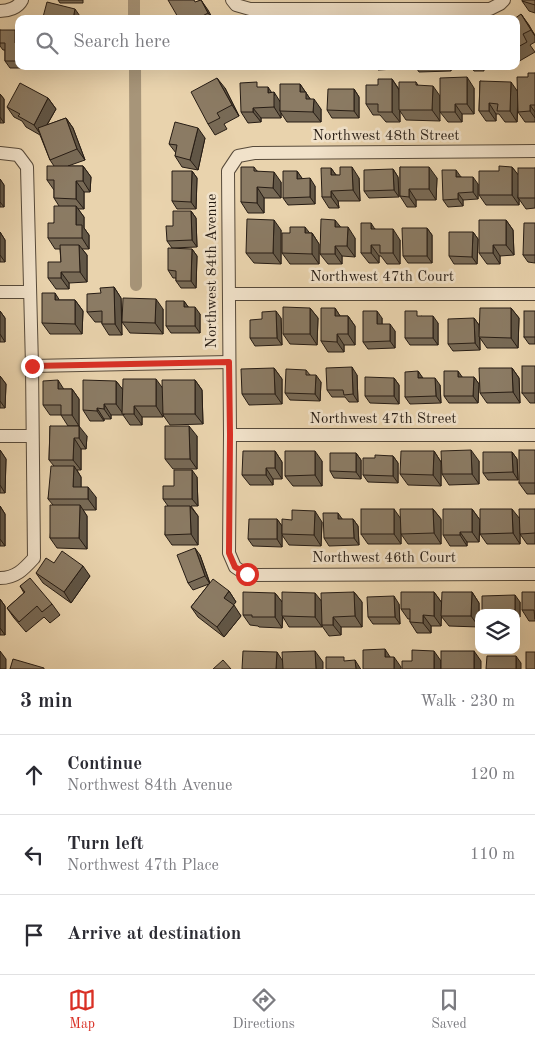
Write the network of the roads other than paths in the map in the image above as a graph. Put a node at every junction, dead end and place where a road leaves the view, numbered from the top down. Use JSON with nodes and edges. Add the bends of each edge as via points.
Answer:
{"nodes":[{"id":1,"x":21,"y":2,"type":"edge"},
{"id":2,"x":234,"y":2,"type":"edge"},
{"id":3,"x":502,"y":2,"type":"edge"},
{"id":4,"x":367,"y":4,"type":"edge"},
{"id":5,"x":0,"y":11,"type":"edge"},
{"id":6,"x":535,"y":151,"type":"edge"},
{"id":7,"x":0,"y":153,"type":"edge"},
{"id":8,"x":238,"y":156,"type":"joint"},
{"id":9,"x":0,"y":292,"type":"edge"},
{"id":10,"x":29,"y":292,"type":"junction"},
{"id":11,"x":229,"y":294,"type":"junction"},
{"id":12,"x":535,"y":294,"type":"edge"},
{"id":13,"x":229,"y":362,"type":"junction"},
{"id":14,"x":32,"y":366,"type":"junction"},
{"id":15,"x":230,"y":435,"type":"junction"},
{"id":16,"x":535,"y":435,"type":"edge"},
{"id":17,"x":0,"y":436,"type":"edge"},
{"id":18,"x":32,"y":436,"type":"junction"},
{"id":19,"x":235,"y":567,"type":"joint"},
{"id":20,"x":535,"y":574,"type":"edge"},
{"id":21,"x":0,"y":578,"type":"edge"}],
"edges":[{"from":1,"to":5,"type":"street","via":[[8,11]]},
{"from":2,"to":4,"type":"street","via":[[250,9]]},
{"from":3,"to":4,"type":"street","via":[[490,9]]},
{"from":6,"to":8,"type":"street","name":"Northwest 48th Street","via":[[254,153]]},
{"from":7,"to":10,"type":"street","via":[[18,155],[27,168]]},
{"from":8,"to":11,"type":"street","name":"Northwest 84th Avenue","via":[[228,171]]},
{"from":9,"to":10,"type":"street"},
{"from":10,"to":14,"type":"street"},
{"from":11,"to":12,"type":"street","name":"Northwest 47th Court"},
{"from":11,"to":13,"type":"street","name":"Northwest 84th Avenue"},
{"from":13,"to":14,"type":"street"},
{"from":13,"to":15,"type":"street","name":"Northwest 84th Avenue"},
{"from":14,"to":18,"type":"street"},
{"from":15,"to":16,"type":"street","name":"Northwest 47th Street"},
{"from":15,"to":19,"type":"street","name":"Northwest 84th Avenue","via":[[229,553]]},
{"from":17,"to":18,"type":"street"},
{"from":18,"to":21,"type":"street","via":[[34,558],[22,571],[10,578]]},
{"from":19,"to":20,"type":"street","name":"Northwest 46th Court","via":[[247,574]]}]}
